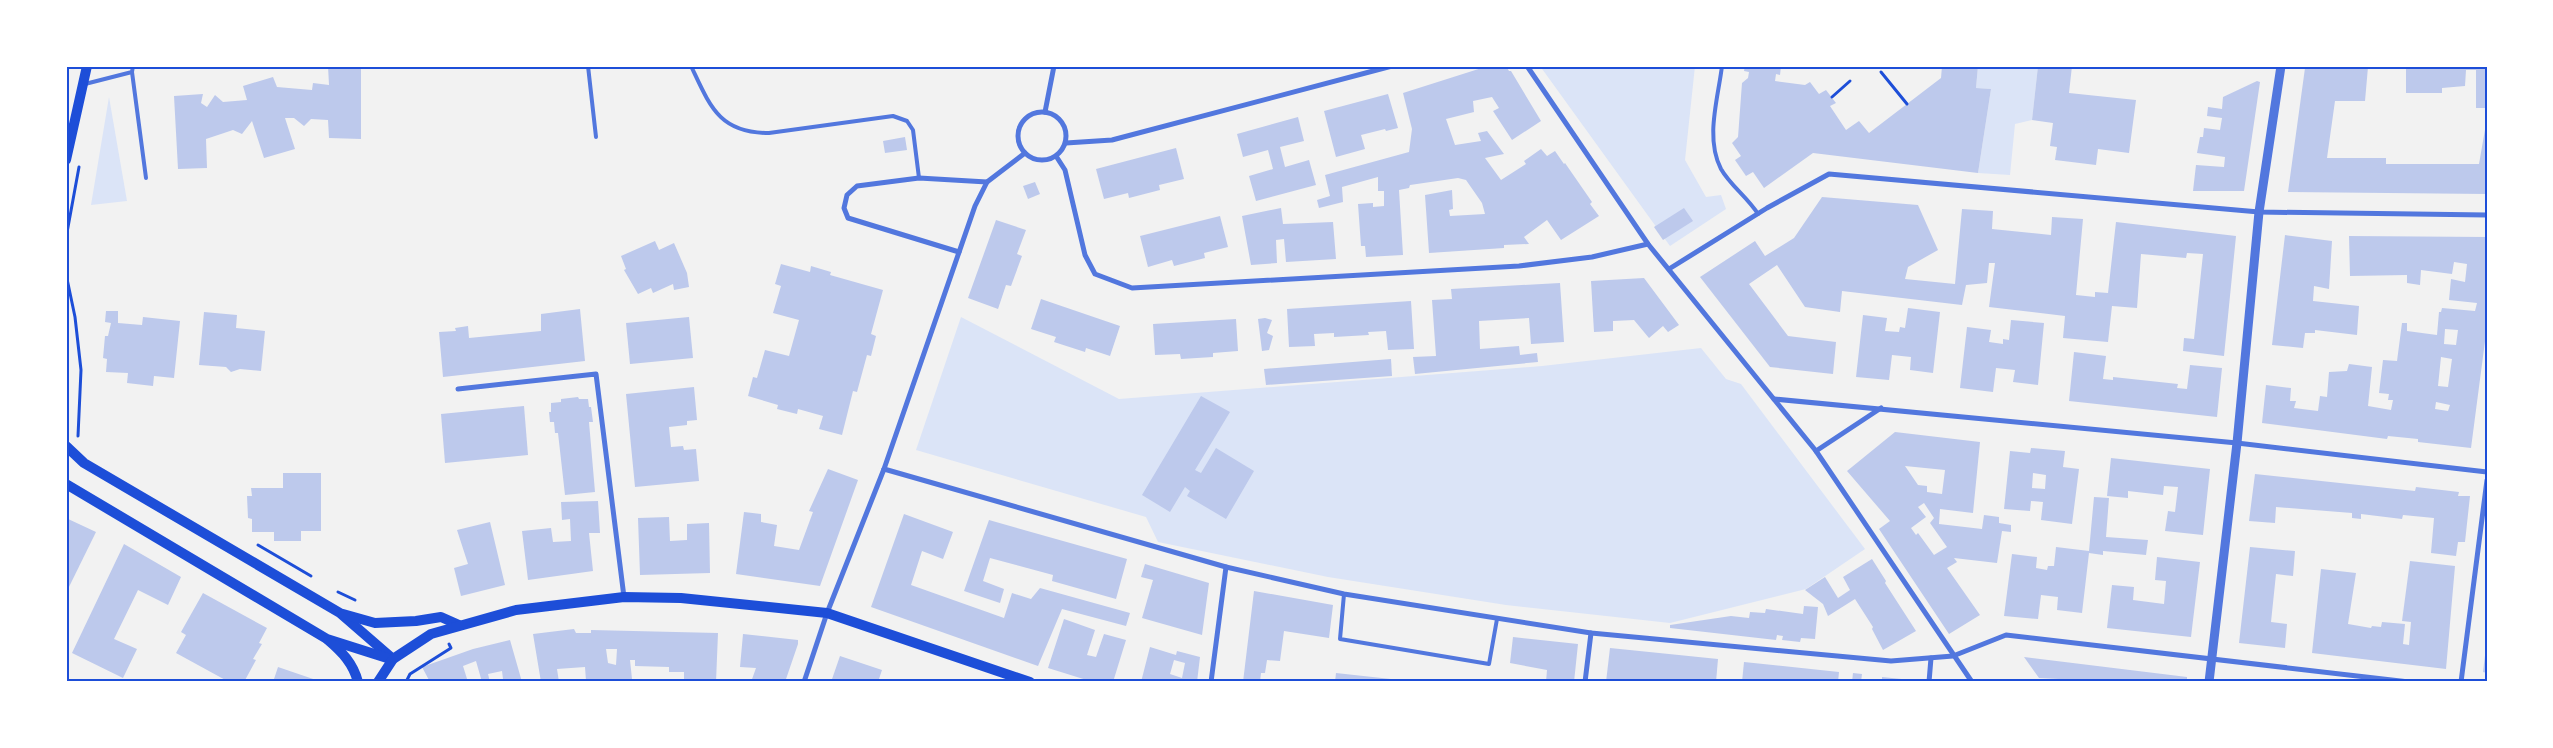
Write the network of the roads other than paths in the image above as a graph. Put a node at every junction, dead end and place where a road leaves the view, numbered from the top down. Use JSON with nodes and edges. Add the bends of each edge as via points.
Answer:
{"nodes":[{"id":1,"x":87,"y":66,"type":"edge"},
{"id":2,"x":133,"y":66,"type":"edge"},
{"id":3,"x":588,"y":66,"type":"edge"},
{"id":4,"x":691,"y":66,"type":"edge"},
{"id":5,"x":1054,"y":66,"type":"edge"},
{"id":6,"x":1392,"y":66,"type":"edge"},
{"id":7,"x":1527,"y":66,"type":"edge"},
{"id":8,"x":1722,"y":66,"type":"edge"},
{"id":9,"x":2281,"y":66,"type":"edge"},
{"id":10,"x":132,"y":72,"type":"junction"},
{"id":11,"x":83,"y":85,"type":"junction"},
{"id":12,"x":1045,"y":112,"type":"junction"},
{"id":13,"x":596,"y":136,"type":"dead end"},
{"id":14,"x":1066,"y":143,"type":"junction"},
{"id":15,"x":1025,"y":153,"type":"junction"},
{"id":16,"x":1056,"y":156,"type":"junction"},
{"id":17,"x":66,"y":160,"type":"edge"},
{"id":18,"x":146,"y":178,"type":"dead end"},
{"id":19,"x":919,"y":178,"type":"junction"},
{"id":20,"x":987,"y":182,"type":"junction"},
{"id":21,"x":2259,"y":212,"type":"junction"},
{"id":22,"x":1758,"y":214,"type":"junction"},
{"id":23,"x":2487,"y":215,"type":"edge"},
{"id":24,"x":1648,"y":244,"type":"junction"},
{"id":25,"x":959,"y":252,"type":"junction"},
{"id":26,"x":1669,"y":269,"type":"junction"},
{"id":27,"x":458,"y":389,"type":"dead end"},
{"id":28,"x":1774,"y":399,"type":"junction"},
{"id":29,"x":1882,"y":408,"type":"junction"},
{"id":30,"x":2237,"y":443,"type":"junction"},
{"id":31,"x":66,"y":446,"type":"edge"},
{"id":32,"x":1816,"y":451,"type":"junction"},
{"id":33,"x":884,"y":469,"type":"junction"},
{"id":34,"x":2487,"y":472,"type":"edge"},
{"id":35,"x":2487,"y":480,"type":"edge"},
{"id":36,"x":66,"y":484,"type":"edge"},
{"id":37,"x":1226,"y":567,"type":"junction"},
{"id":38,"x":1344,"y":594,"type":"junction"},
{"id":39,"x":624,"y":597,"type":"junction"},
{"id":40,"x":340,"y":613,"type":"junction"},
{"id":41,"x":827,"y":613,"type":"junction"},
{"id":42,"x":1497,"y":619,"type":"junction"},
{"id":43,"x":459,"y":625,"type":"junction"},
{"id":44,"x":1591,"y":633,"type":"junction"},
{"id":45,"x":327,"y":639,"type":"junction"},
{"id":46,"x":1953,"y":656,"type":"junction"},
{"id":47,"x":1931,"y":658,"type":"junction"},
{"id":48,"x":393,"y":659,"type":"junction"},
{"id":49,"x":2212,"y":659,"type":"junction"},
{"id":50,"x":358,"y":682,"type":"edge"},
{"id":51,"x":378,"y":682,"type":"edge"},
{"id":52,"x":804,"y":682,"type":"edge"},
{"id":53,"x":1030,"y":682,"type":"edge"},
{"id":54,"x":1211,"y":682,"type":"edge"},
{"id":55,"x":1585,"y":682,"type":"edge"},
{"id":56,"x":1929,"y":682,"type":"edge"},
{"id":57,"x":1972,"y":682,"type":"edge"},
{"id":58,"x":2209,"y":682,"type":"edge"},
{"id":59,"x":2408,"y":682,"type":"edge"},
{"id":60,"x":2461,"y":682,"type":"edge"}],
"edges":[{"from":1,"to":11,"type":"main road"},
{"from":2,"to":10,"type":"lane"},
{"from":3,"to":13,"type":"lane"},
{"from":4,"to":19,"type":"lane","via":[[711,107],[722,120],[752,133],[893,116],[907,121],[913,130]]},
{"from":5,"to":12,"type":"street"},
{"from":6,"to":14,"type":"street","via":[[1112,140]]},
{"from":7,"to":24,"type":"street"},
{"from":8,"to":22,"type":"lane","via":[[1712,142],[1722,169]]},
{"from":9,"to":21,"type":"street"},
{"from":10,"to":11,"type":"lane"},
{"from":10,"to":18,"type":"lane"},
{"from":11,"to":17,"type":"main road"},
{"from":12,"to":14,"type":"street","via":[[1060,119],[1065,126]]},
{"from":12,"to":15,"type":"street","via":[[1036,113],[1022,122],[1018,138]]},
{"from":14,"to":16,"type":"street"},
{"from":15,"to":16,"type":"street","via":[[1040,161]]},
{"from":15,"to":20,"type":"street"},
{"from":16,"to":24,"type":"street","via":[[1065,170],[1084,255],[1095,274],[1132,288],[1519,266],[1592,257]]},
{"from":19,"to":20,"type":"street"},
{"from":19,"to":25,"type":"street","via":[[857,186],[847,196],[844,208],[848,218]]},
{"from":20,"to":25,"type":"street"},
{"from":21,"to":22,"type":"street","via":[[1829,174]]},
{"from":21,"to":23,"type":"street"},
{"from":21,"to":30,"type":"street"},
{"from":22,"to":26,"type":"street"},
{"from":24,"to":26,"type":"street"},
{"from":25,"to":33,"type":"street"},
{"from":26,"to":28,"type":"street"},
{"from":27,"to":39,"type":"street","via":[[596,374]]},
{"from":28,"to":29,"type":"street"},
{"from":28,"to":32,"type":"street"},
{"from":29,"to":30,"type":"street"},
{"from":29,"to":32,"type":"street"},
{"from":30,"to":34,"type":"street"},
{"from":30,"to":49,"type":"street"},
{"from":31,"to":40,"type":"main road","via":[[84,463]]},
{"from":32,"to":46,"type":"street"},
{"from":33,"to":37,"type":"street"},
{"from":33,"to":41,"type":"street"},
{"from":35,"to":60,"type":"street"},
{"from":36,"to":45,"type":"main road"},
{"from":37,"to":38,"type":"street"},
{"from":37,"to":54,"type":"street"},
{"from":38,"to":42,"type":"street"},
{"from":38,"to":42,"type":"lane","via":[[1340,639],[1489,664]]},
{"from":39,"to":41,"type":"main road","via":[[681,598]]},
{"from":39,"to":43,"type":"main road","via":[[516,610]]},
{"from":40,"to":43,"type":"main road","via":[[375,623],[441,617]]},
{"from":40,"to":48,"type":"main road"},
{"from":41,"to":52,"type":"street"},
{"from":41,"to":53,"type":"main road"},
{"from":42,"to":44,"type":"street"},
{"from":43,"to":48,"type":"main road","via":[[431,634]]},
{"from":44,"to":47,"type":"street","via":[[1891,661]]},
{"from":44,"to":55,"type":"street"},
{"from":45,"to":48,"type":"main road"},
{"from":45,"to":50,"type":"main road","via":[[344,654]]},
{"from":46,"to":47,"type":"street"},
{"from":46,"to":49,"type":"street","via":[[2006,635]]},
{"from":46,"to":57,"type":"street"},
{"from":47,"to":56,"type":"street"},
{"from":48,"to":51,"type":"main road"},
{"from":49,"to":58,"type":"street"},
{"from":49,"to":59,"type":"street"}]}
